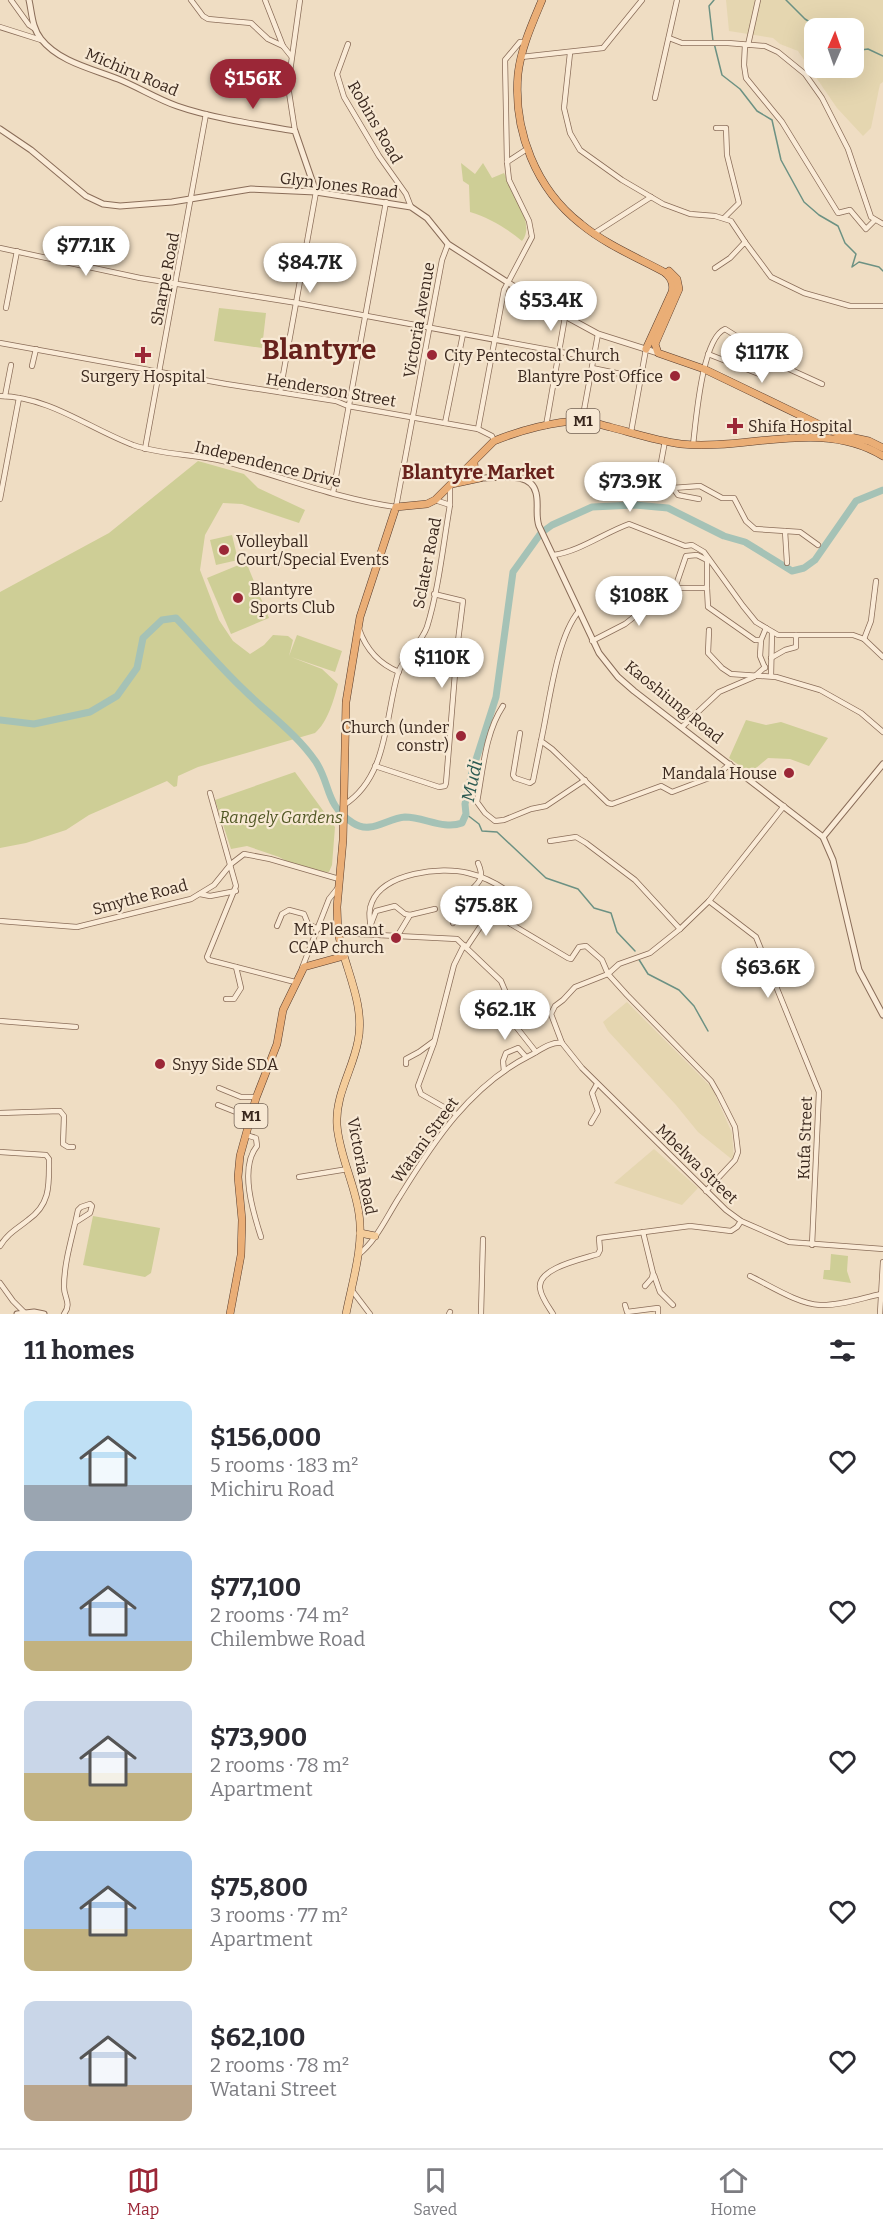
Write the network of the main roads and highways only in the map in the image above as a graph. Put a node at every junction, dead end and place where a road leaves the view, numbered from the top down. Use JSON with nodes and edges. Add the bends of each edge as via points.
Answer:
{"nodes":[{"id":1,"x":542,"y":0,"type":"edge"},
{"id":2,"x":642,"y":260,"type":"junction"},
{"id":3,"x":646,"y":349,"type":"road end"},
{"id":4,"x":881,"y":446,"type":"edge"},
{"id":5,"x":883,"y":456,"type":"edge"},
{"id":6,"x":474,"y":463,"type":"junction"},
{"id":7,"x":451,"y":485,"type":"junction"},
{"id":8,"x":344,"y":956,"type":"junction"},
{"id":9,"x":360,"y":1233,"type":"junction"},
{"id":10,"x":375,"y":1236,"type":"road end"},
{"id":11,"x":231,"y":1314,"type":"edge"},
{"id":12,"x":346,"y":1314,"type":"edge"}],
"edges":[{"from":1,"to":2,"type":"highway","via":[[525,42],[518,74],[519,108],[527,149],[552,196],[571,216],[593,234]]},
{"from":2,"to":3,"type":"highway","via":[[667,274],[673,284]]},
{"from":2,"to":4,"type":"highway","via":[[672,273],[678,284],[655,344],[658,353],[704,369],[841,435]]},
{"from":5,"to":6,"type":"highway","number":"M1","via":[[855,444],[796,438],[693,445],[582,421],[546,426],[494,441]]},
{"from":6,"to":7,"type":"highway"},
{"from":6,"to":7,"type":"highway","via":[[480,478]]},
{"from":7,"to":8,"type":"highway","via":[[435,500],[396,507],[358,626],[346,702],[338,888],[338,933]]},
{"from":8,"to":9,"type":"main road","name":"Victoria Road","via":[[359,1020],[358,1042],[337,1126],[360,1217]]},
{"from":8,"to":11,"type":"highway","number":"M1","via":[[306,965],[283,1010],[277,1044],[256,1097],[238,1166],[241,1255]]},
{"from":9,"to":10,"type":"main road"},
{"from":9,"to":12,"type":"main road","name":"Victoria Road"}]}
